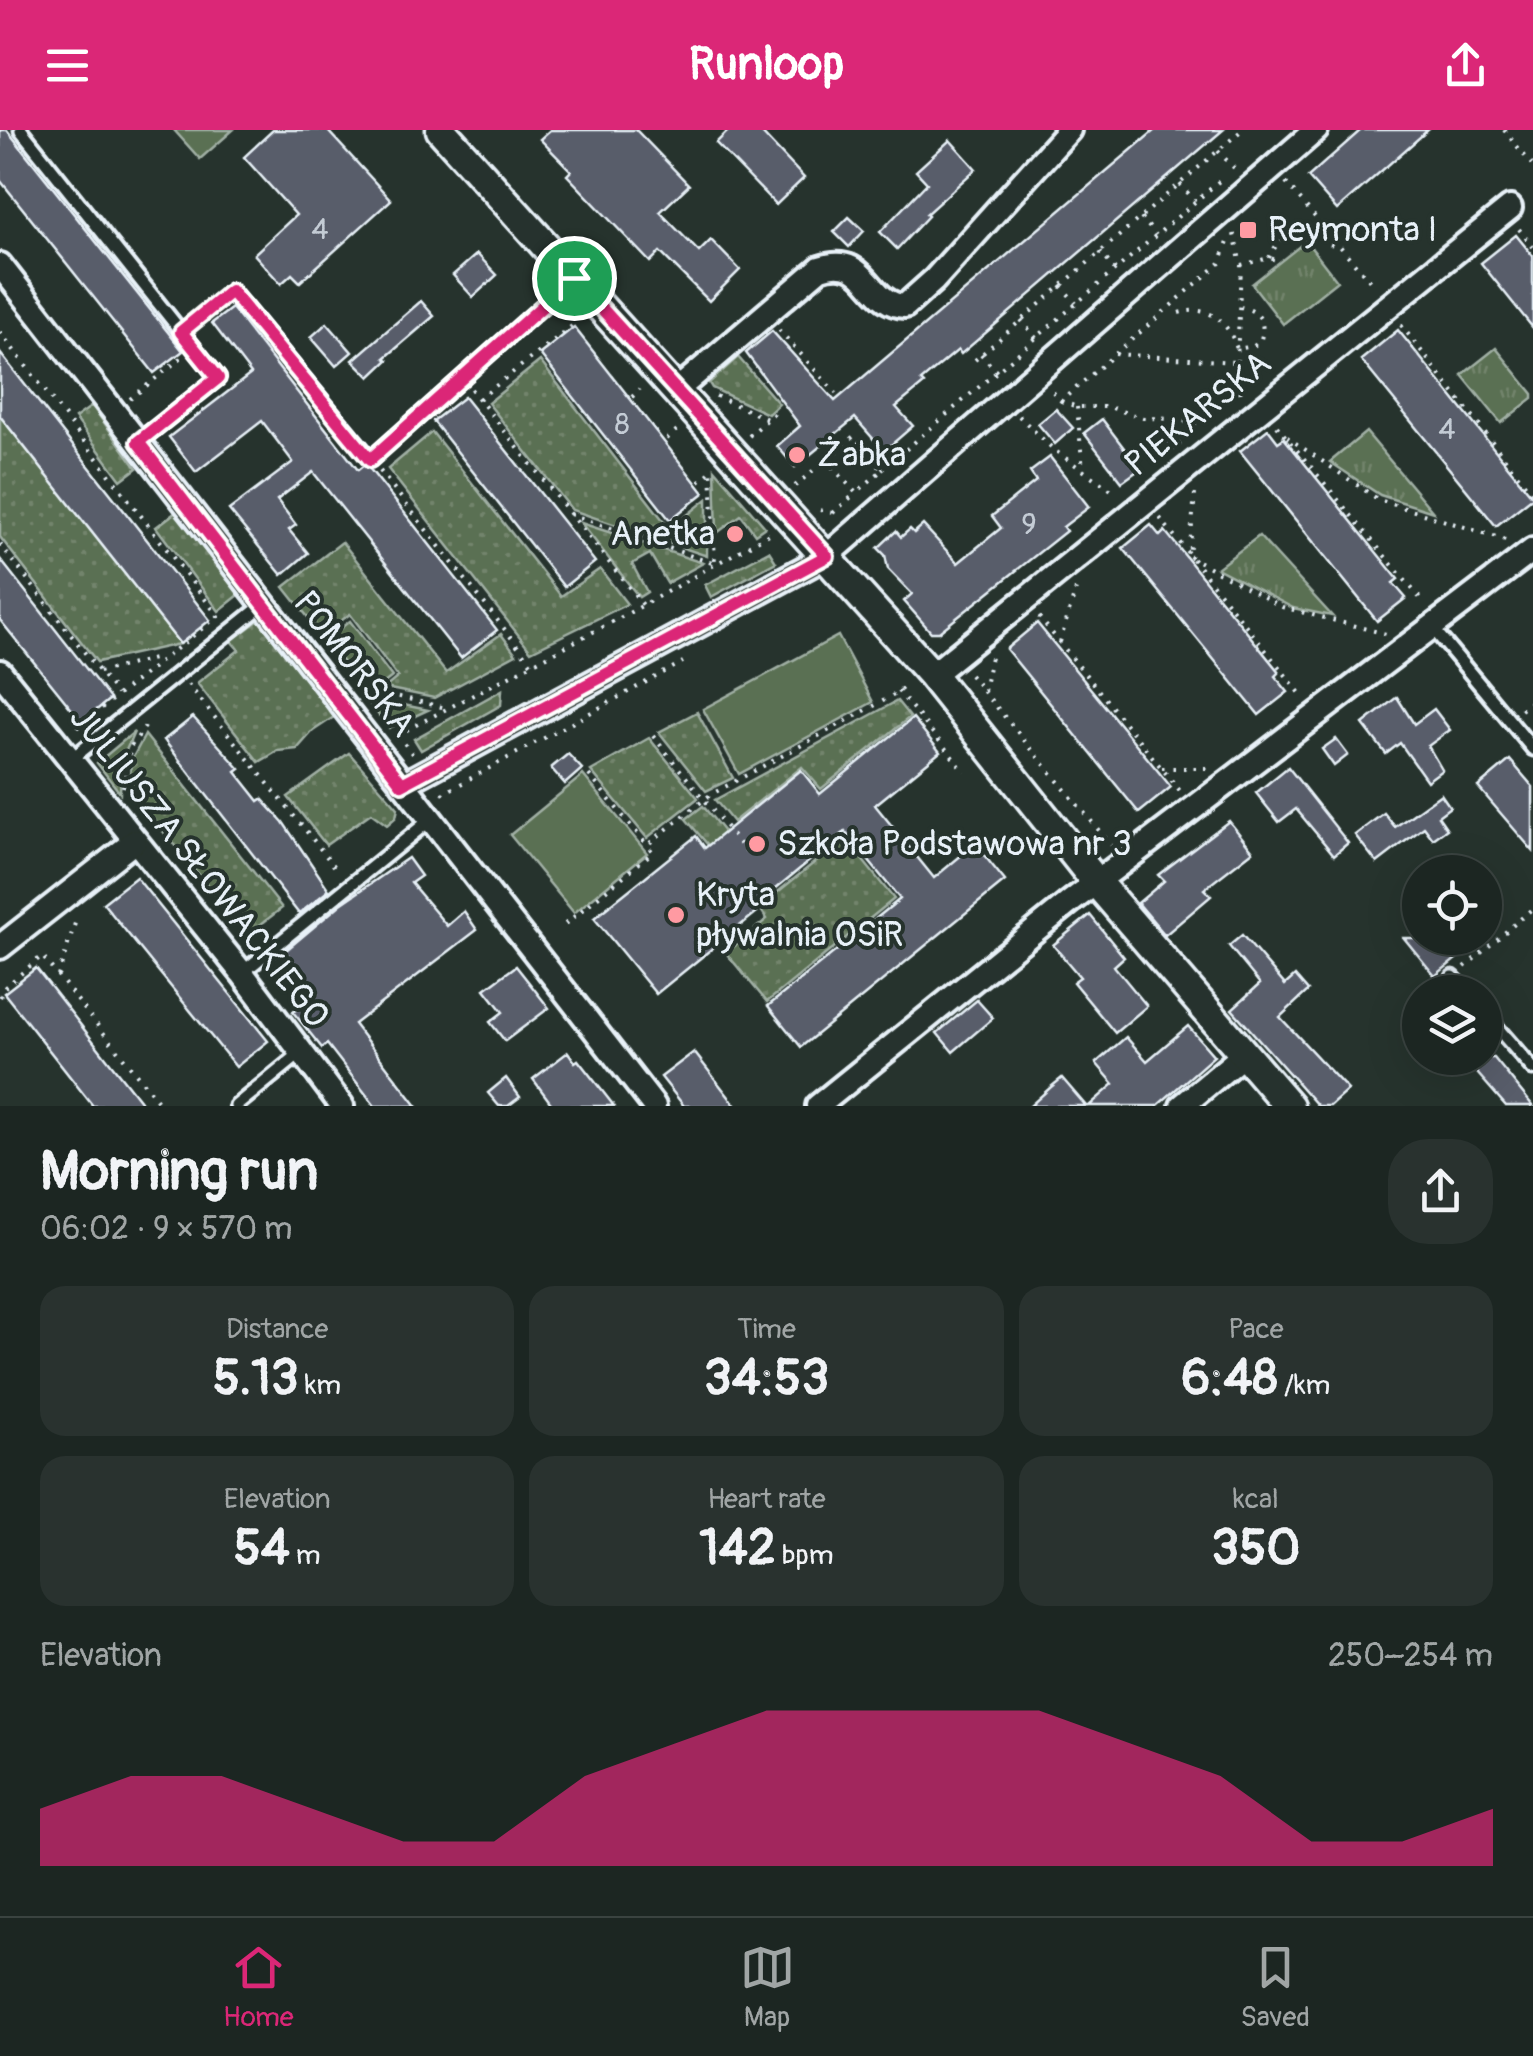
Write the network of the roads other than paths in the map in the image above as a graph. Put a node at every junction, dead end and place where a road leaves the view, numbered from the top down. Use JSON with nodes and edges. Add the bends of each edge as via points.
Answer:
{"nodes":[{"id":1,"x":21,"y":130,"type":"edge"},
{"id":2,"x":441,"y":130,"type":"edge"},
{"id":3,"x":1070,"y":130,"type":"edge"},
{"id":4,"x":1316,"y":130,"type":"edge"},
{"id":5,"x":1513,"y":217,"type":"road end"},
{"id":6,"x":3,"y":275,"type":"edge"},
{"id":7,"x":574,"y":278,"type":"junction"},
{"id":8,"x":231,"y":291,"type":"road end"},
{"id":9,"x":677,"y":390,"type":"junction"},
{"id":10,"x":138,"y":442,"type":"junction"},
{"id":11,"x":1523,"y":546,"type":"edge"},
{"id":12,"x":827,"y":556,"type":"junction"},
{"id":13,"x":264,"y":604,"type":"junction"},
{"id":14,"x":1430,"y":616,"type":"junction"},
{"id":15,"x":0,"y":672,"type":"edge"},
{"id":16,"x":919,"y":680,"type":"junction"},
{"id":17,"x":1533,"y":749,"type":"edge"},
{"id":18,"x":69,"y":761,"type":"junction"},
{"id":19,"x":402,"y":784,"type":"junction"},
{"id":20,"x":430,"y":820,"type":"junction"},
{"id":21,"x":136,"y":841,"type":"junction"},
{"id":22,"x":1097,"y":882,"type":"junction"},
{"id":23,"x":0,"y":948,"type":"edge"},
{"id":24,"x":242,"y":973,"type":"junction"},
{"id":25,"x":1502,"y":1033,"type":"edge"},
{"id":26,"x":302,"y":1052,"type":"junction"},
{"id":27,"x":1243,"y":1054,"type":"junction"},
{"id":28,"x":1533,"y":1069,"type":"edge"},
{"id":29,"x":236,"y":1106,"type":"edge"},
{"id":30,"x":342,"y":1106,"type":"edge"},
{"id":31,"x":654,"y":1106,"type":"edge"},
{"id":32,"x":818,"y":1106,"type":"edge"},
{"id":33,"x":1182,"y":1106,"type":"edge"},
{"id":34,"x":1289,"y":1106,"type":"edge"}],
"edges":[{"from":1,"to":10,"type":"lane","via":[[218,378]]},
{"from":2,"to":7,"type":"street"},
{"from":3,"to":9,"type":"street","via":[[905,306],[890,302],[852,267],[820,268]]},
{"from":4,"to":12,"type":"street"},
{"from":5,"to":16,"type":"street","name":"PIEKARSKA"},
{"from":6,"to":10,"type":"street","name":"POMORSKA"},
{"from":7,"to":8,"type":"lane","via":[[370,460]]},
{"from":7,"to":9,"type":"street"},
{"from":9,"to":12,"type":"street"},
{"from":10,"to":13,"type":"street","name":"POMORSKA"},
{"from":11,"to":14,"type":"street"},
{"from":12,"to":16,"type":"street"},
{"from":12,"to":19,"type":"street"},
{"from":13,"to":18,"type":"lane"},
{"from":13,"to":19,"type":"street","name":"POMORSKA"},
{"from":14,"to":17,"type":"lane"},
{"from":14,"to":22,"type":"street"},
{"from":15,"to":18,"type":"street","name":"JULIUSZA SŁOWACKIEGO"},
{"from":16,"to":22,"type":"street"},
{"from":18,"to":21,"type":"street","name":"JULIUSZA SŁOWACKIEGO"},
{"from":19,"to":20,"type":"street","name":"POMORSKA"},
{"from":20,"to":24,"type":"lane"},
{"from":20,"to":31,"type":"street","name":"POMORSKA"},
{"from":21,"to":23,"type":"street"},
{"from":21,"to":24,"type":"street","name":"JULIUSZA SŁOWACKIEGO"},
{"from":22,"to":27,"type":"street"},
{"from":22,"to":32,"type":"street"},
{"from":24,"to":26,"type":"street","name":"JULIUSZA SŁOWACKIEGO"},
{"from":25,"to":28,"type":"lane"},
{"from":26,"to":29,"type":"lane"},
{"from":26,"to":30,"type":"street","name":"JULIUSZA SŁOWACKIEGO"},
{"from":27,"to":33,"type":"street"},
{"from":27,"to":34,"type":"street"}]}
